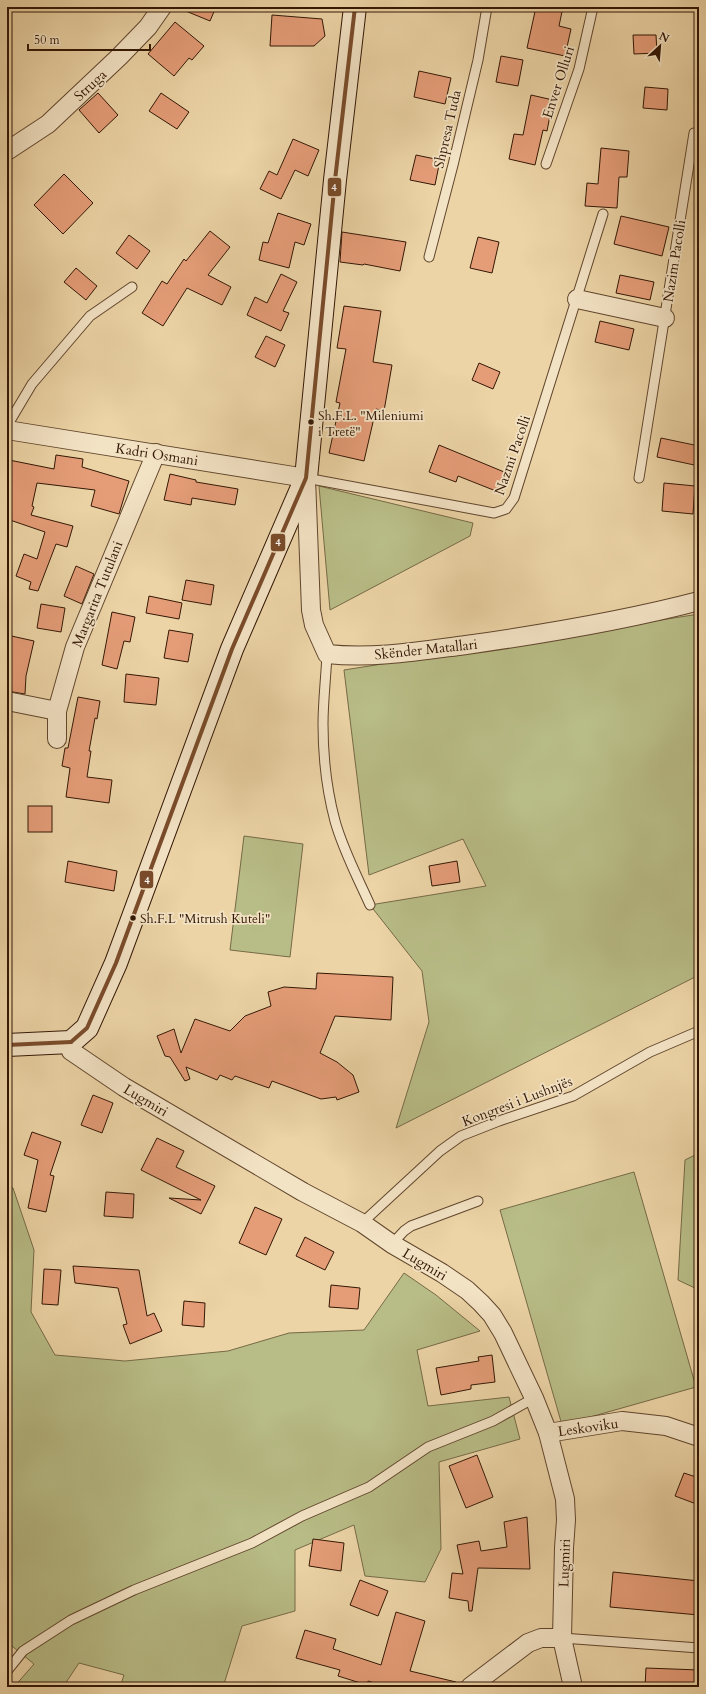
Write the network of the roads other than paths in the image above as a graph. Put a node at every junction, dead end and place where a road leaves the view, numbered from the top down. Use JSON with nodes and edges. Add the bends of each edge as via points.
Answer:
{"nodes":[{"id":1,"x":162,"y":7,"type":"edge"},
{"id":2,"x":355,"y":7,"type":"edge"},
{"id":3,"x":487,"y":7,"type":"edge"},
{"id":4,"x":593,"y":7,"type":"edge"},
{"id":5,"x":694,"y":134,"type":"dead end"},
{"id":6,"x":7,"y":150,"type":"edge"},
{"id":7,"x":546,"y":164,"type":"dead end"},
{"id":8,"x":603,"y":214,"type":"dead end"},
{"id":9,"x":429,"y":257,"type":"dead end"},
{"id":10,"x":132,"y":287,"type":"dead end"},
{"id":11,"x":577,"y":299,"type":"junction"},
{"id":12,"x":666,"y":318,"type":"junction"},
{"id":13,"x":7,"y":426,"type":"edge"},
{"id":14,"x":7,"y":430,"type":"edge"},
{"id":15,"x":156,"y":453,"type":"junction"},
{"id":16,"x":306,"y":478,"type":"junction"},
{"id":17,"x":639,"y":478,"type":"dead end"},
{"id":18,"x":699,"y":601,"type":"edge"},
{"id":19,"x":327,"y":654,"type":"junction"},
{"id":20,"x":7,"y":701,"type":"edge"},
{"id":21,"x":57,"y":711,"type":"junction"},
{"id":22,"x":57,"y":739,"type":"dead end"},
{"id":23,"x":370,"y":905,"type":"dead end"},
{"id":24,"x":699,"y":1032,"type":"edge"},
{"id":25,"x":71,"y":1042,"type":"junction"},
{"id":26,"x":7,"y":1045,"type":"edge"},
{"id":27,"x":478,"y":1201,"type":"dead end"},
{"id":28,"x":362,"y":1222,"type":"junction"},
{"id":29,"x":392,"y":1244,"type":"junction"},
{"id":30,"x":534,"y":1398,"type":"junction"},
{"id":31,"x":548,"y":1433,"type":"junction"},
{"id":32,"x":699,"y":1437,"type":"edge"},
{"id":33,"x":562,"y":1638,"type":"junction"},
{"id":34,"x":699,"y":1648,"type":"edge"},
{"id":35,"x":7,"y":1671,"type":"edge"},
{"id":36,"x":470,"y":1687,"type":"edge"},
{"id":37,"x":573,"y":1687,"type":"edge"}],
"edges":[{"from":1,"to":6,"type":"street","name":"Struga","via":[[148,27],[119,57],[48,124]]},
{"from":2,"to":16,"type":"street"},
{"from":3,"to":9,"type":"lane","name":"Shpresa Tuda","via":[[474,75]]},
{"from":4,"to":7,"type":"lane","name":"Enver Olluri","via":[[579,69]]},
{"from":5,"to":12,"type":"lane","name":"Nazim Pacolli"},
{"from":8,"to":11,"type":"lane","name":"Nazmi Pacolli"},
{"from":10,"to":13,"type":"lane","via":[[90,316],[32,384]]},
{"from":11,"to":12,"type":"street","name":"Nazim Pacolli"},
{"from":11,"to":16,"type":"lane","name":"Nazmi Pacolli","via":[[514,498],[506,509],[494,513]]},
{"from":12,"to":17,"type":"lane","name":"Nazim Pacolli"},
{"from":14,"to":15,"type":"street","name":"Kadri Osmani"},
{"from":15,"to":16,"type":"street","name":"Kadri Osmani"},
{"from":15,"to":21,"type":"street","name":"Margarita Tutulani","via":[[75,647]]},
{"from":16,"to":19,"type":"street","via":[[311,610],[314,625]]},
{"from":16,"to":25,"type":"street","via":[[232,649],[116,963],[87,1028]]},
{"from":18,"to":19,"type":"street","name":"Skënder Matallari","via":[[564,630],[417,653],[348,656]]},
{"from":19,"to":23,"type":"lane","via":[[323,725],[330,791],[343,845]]},
{"from":20,"to":21,"type":"street"},
{"from":21,"to":22,"type":"street","name":"Margarita Tutulani"},
{"from":24,"to":28,"type":"lane","name":"Kongresi i Lushnjës","via":[[650,1052],[573,1096],[499,1120],[461,1136],[440,1151]]},
{"from":25,"to":26,"type":"street"},
{"from":25,"to":28,"type":"street","name":"Lugmiri","via":[[70,1051],[124,1087],[303,1192]]},
{"from":27,"to":29,"type":"lane","via":[[420,1222],[404,1231]]},
{"from":28,"to":29,"type":"street","name":"Lugmiri"},
{"from":29,"to":30,"type":"street","name":"Lugmiri","via":[[442,1273],[481,1303],[503,1333]]},
{"from":30,"to":31,"type":"street","name":"Lugmiri"},
{"from":30,"to":35,"type":"lane","via":[[493,1420],[428,1447],[369,1486],[302,1516],[252,1543],[134,1590],[71,1620],[23,1650]]},
{"from":31,"to":32,"type":"street","name":"Leskoviku","via":[[622,1421],[666,1426]]},
{"from":31,"to":33,"type":"street","name":"Lugmiri","via":[[565,1499]]},
{"from":33,"to":34,"type":"lane"},
{"from":33,"to":36,"type":"street","via":[[541,1638],[528,1643]]},
{"from":33,"to":37,"type":"street","name":"Lugmiri"}]}
